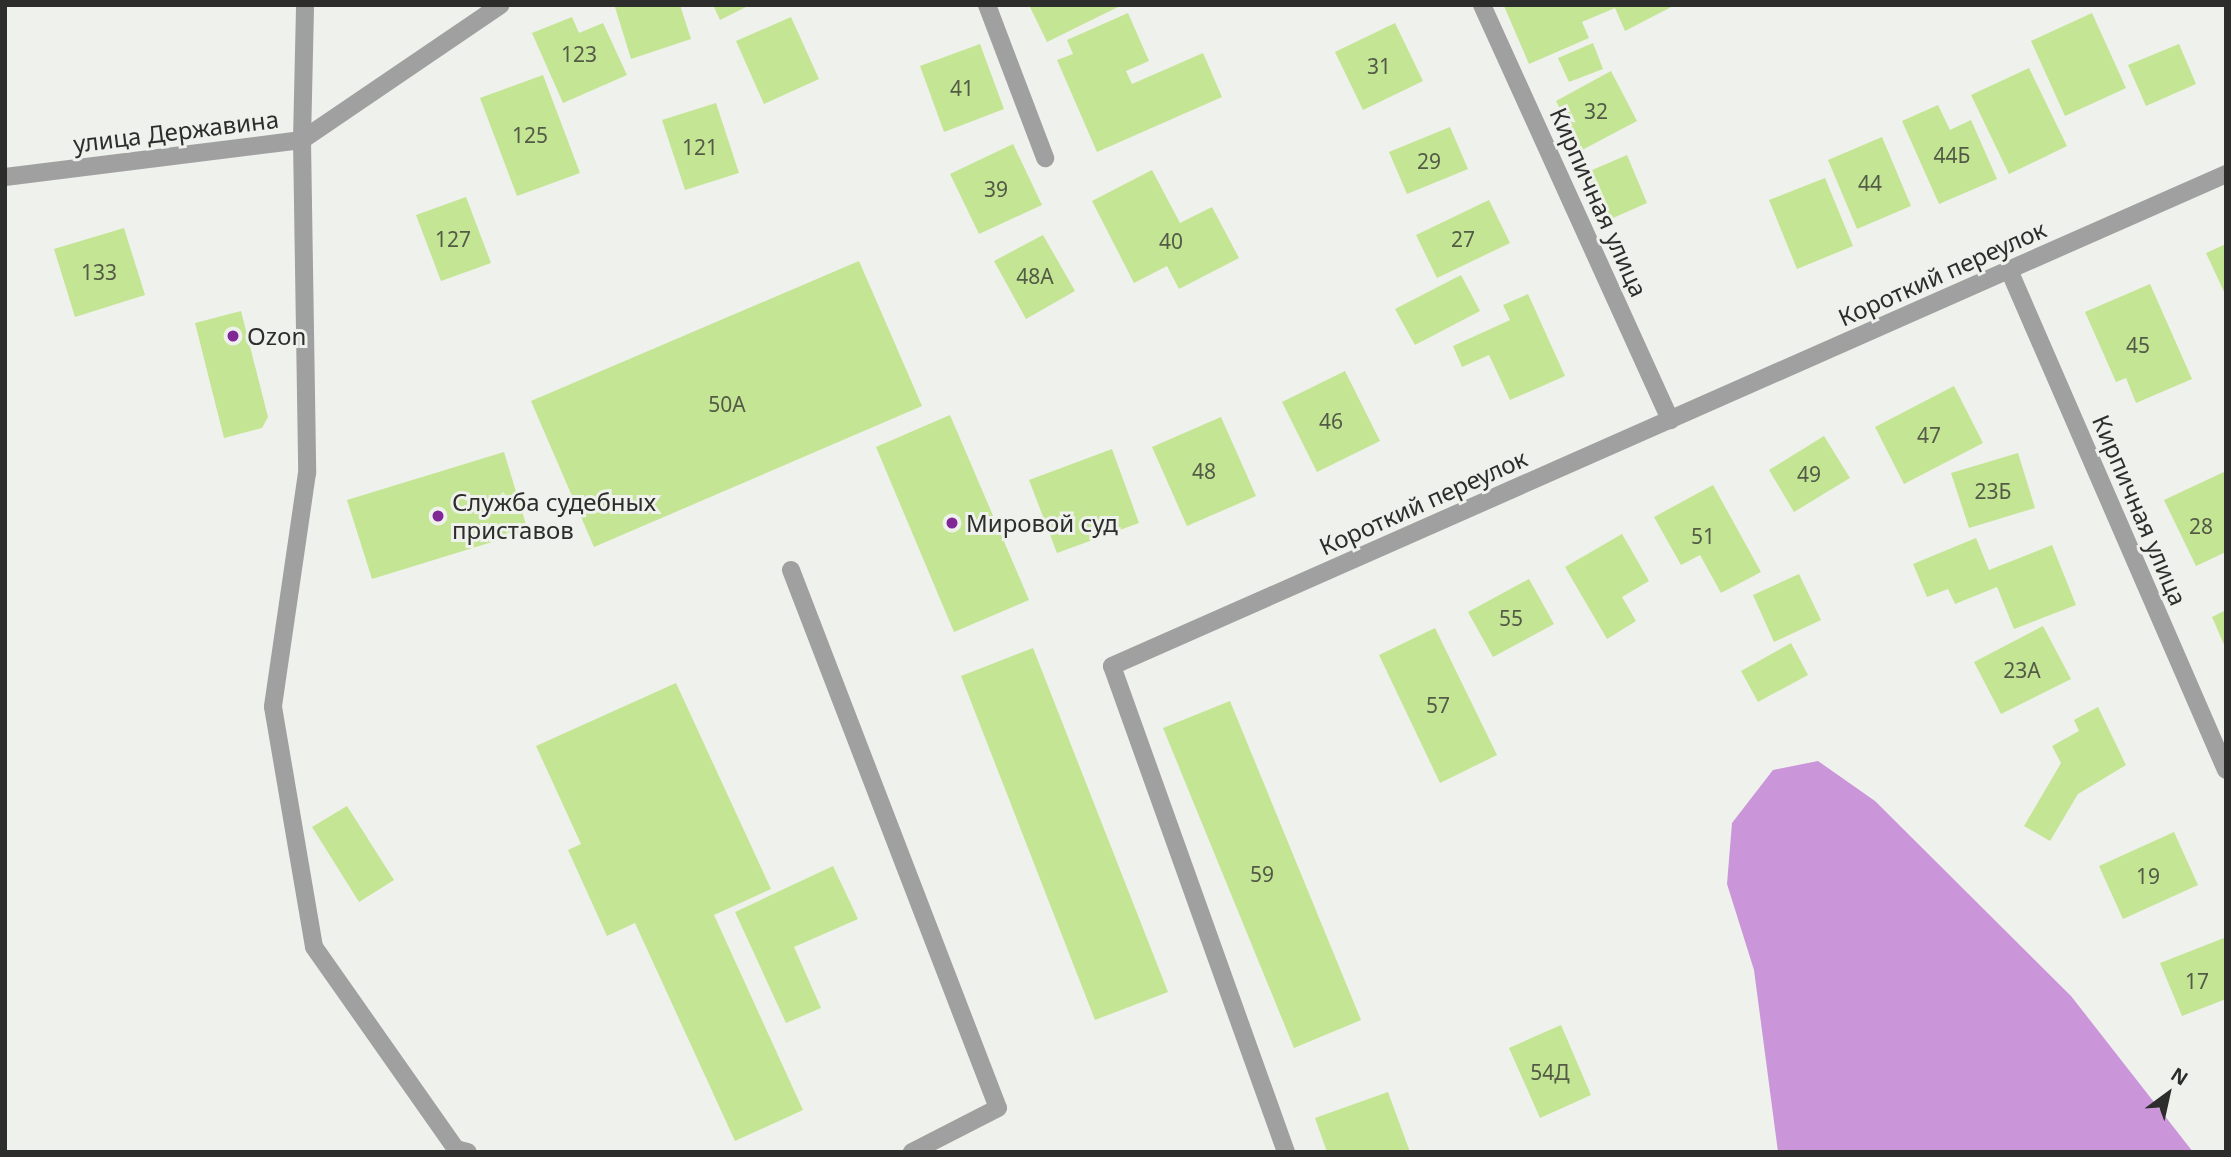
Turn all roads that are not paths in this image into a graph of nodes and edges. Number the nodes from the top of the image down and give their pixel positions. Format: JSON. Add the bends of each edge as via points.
{"nodes":[{"id":1,"x":305,"y":5,"type":"edge"},
{"id":2,"x":501,"y":5,"type":"edge"},
{"id":3,"x":987,"y":5,"type":"edge"},
{"id":4,"x":1482,"y":5,"type":"edge"},
{"id":5,"x":302,"y":140,"type":"junction"},
{"id":6,"x":1045,"y":158,"type":"dead end"},
{"id":7,"x":2226,"y":174,"type":"edge"},
{"id":8,"x":5,"y":177,"type":"edge"},
{"id":9,"x":2010,"y":270,"type":"junction"},
{"id":10,"x":1671,"y":420,"type":"junction"},
{"id":11,"x":791,"y":570,"type":"dead end"},
{"id":12,"x":2226,"y":770,"type":"edge"},
{"id":13,"x":468,"y":1152,"type":"edge"},
{"id":14,"x":912,"y":1152,"type":"edge"},
{"id":15,"x":1286,"y":1152,"type":"edge"}],
"edges":[{"from":1,"to":5,"type":"street","name":"улица Державина"},
{"from":2,"to":5,"type":"street"},
{"from":3,"to":6,"type":"street"},
{"from":4,"to":10,"type":"street","name":"Кирпичная улица"},
{"from":5,"to":8,"type":"street","name":"улица Державина"},
{"from":5,"to":13,"type":"street","via":[[307,473],[274,707],[314,947],[456,1149]]},
{"from":7,"to":9,"type":"street","name":"Короткий переулок"},
{"from":9,"to":10,"type":"street","name":"Короткий переулок"},
{"from":9,"to":12,"type":"street","name":"Кирпичная улица"},
{"from":10,"to":15,"type":"street","name":"Короткий переулок","via":[[1112,666]]},
{"from":11,"to":14,"type":"street","via":[[998,1108]]}]}
